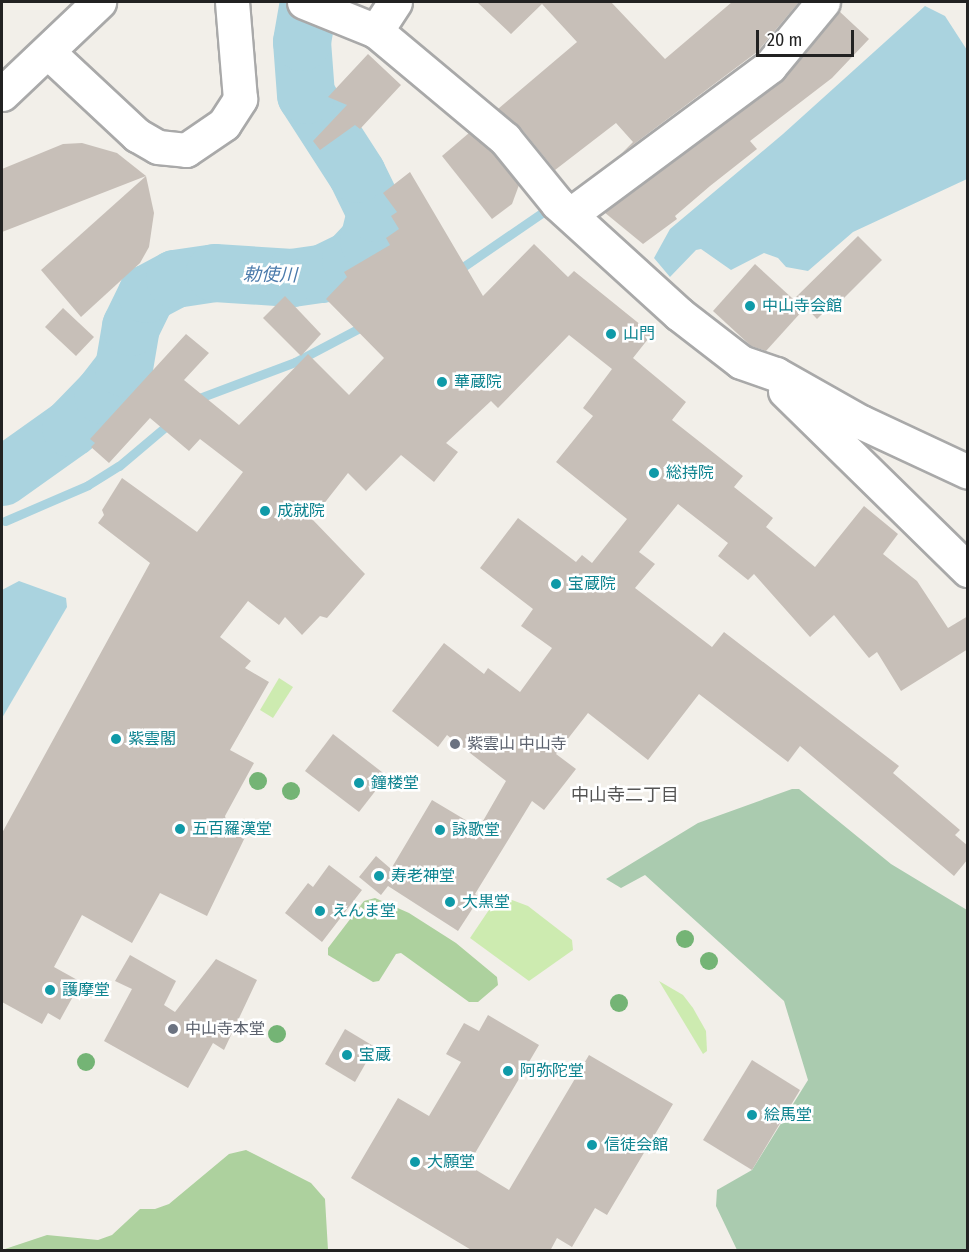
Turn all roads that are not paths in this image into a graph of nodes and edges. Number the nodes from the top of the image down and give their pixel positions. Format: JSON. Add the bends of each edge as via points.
{"nodes":[{"id":1,"x":99,"y":2,"type":"edge"},
{"id":2,"x":232,"y":2,"type":"edge"},
{"id":3,"x":395,"y":2,"type":"edge"},
{"id":4,"x":823,"y":2,"type":"edge"},
{"id":5,"x":313,"y":5,"type":"edge"},
{"id":6,"x":376,"y":32,"type":"junction"},
{"id":7,"x":48,"y":52,"type":"junction"},
{"id":8,"x":2,"y":94,"type":"edge"},
{"id":9,"x":571,"y":214,"type":"junction"},
{"id":10,"x":768,"y":374,"type":"junction"},
{"id":11,"x":916,"y":450,"type":"junction"},
{"id":12,"x":968,"y":472,"type":"edge"},
{"id":13,"x":896,"y":502,"type":"junction"},
{"id":14,"x":968,"y":570,"type":"edge"}],
"edges":[{"from":1,"to":7,"type":"street"},
{"from":2,"to":7,"type":"street","via":[[240,99],[224,124],[186,150],[173,151],[146,142]]},
{"from":3,"to":6,"type":"street"},
{"from":4,"to":9,"type":"street","via":[[770,66]]},
{"from":5,"to":6,"type":"street"},
{"from":6,"to":9,"type":"street","via":[[506,139],[557,203]]},
{"from":7,"to":8,"type":"street"},
{"from":9,"to":10,"type":"street","via":[[688,321],[741,362]]},
{"from":10,"to":11,"type":"street","via":[[777,374]]},
{"from":10,"to":13,"type":"street"},
{"from":11,"to":12,"type":"street"},
{"from":11,"to":13,"type":"street"},
{"from":13,"to":14,"type":"street"}]}
